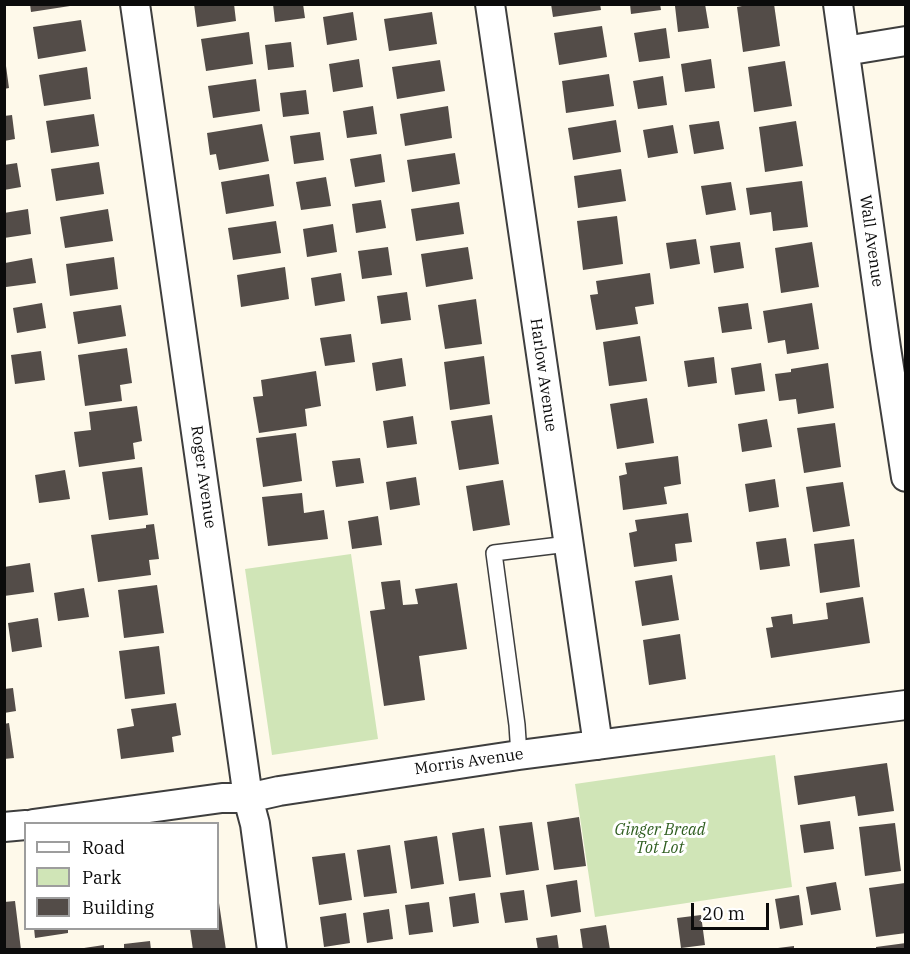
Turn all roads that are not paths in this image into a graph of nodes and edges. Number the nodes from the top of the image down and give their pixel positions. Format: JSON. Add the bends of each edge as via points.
{"nodes":[{"id":1,"x":135,"y":4,"type":"edge"},
{"id":2,"x":490,"y":4,"type":"edge"},
{"id":3,"x":838,"y":4,"type":"edge"},
{"id":4,"x":906,"y":41,"type":"edge"},
{"id":5,"x":845,"y":51,"type":"junction"},
{"id":6,"x":898,"y":380,"type":"edge"},
{"id":7,"x":906,"y":477,"type":"edge"},
{"id":8,"x":568,"y":544,"type":"junction"},
{"id":9,"x":906,"y":705,"type":"edge"},
{"id":10,"x":598,"y":745,"type":"junction"},
{"id":11,"x":519,"y":755,"type":"junction"},
{"id":12,"x":248,"y":798,"type":"junction"},
{"id":13,"x":48,"y":822,"type":"edge"},
{"id":14,"x":24,"y":825,"type":"edge"},
{"id":15,"x":4,"y":827,"type":"edge"},
{"id":16,"x":272,"y":950,"type":"edge"}],
"edges":[{"from":1,"to":12,"type":"street","name":"Roger Avenue"},
{"from":2,"to":8,"type":"street","name":"Harlow Avenue"},
{"from":3,"to":5,"type":"street","name":"Wall Avenue"},
{"from":4,"to":5,"type":"street"},
{"from":5,"to":6,"type":"street","name":"Wall Avenue"},
{"from":6,"to":7,"type":"street","name":"Wall Avenue"},
{"from":8,"to":10,"type":"street","name":"Harlow Avenue"},
{"from":8,"to":11,"type":"lane","via":[[494,554]]},
{"from":9,"to":10,"type":"street","name":"Morris Avenue"},
{"from":10,"to":11,"type":"street","name":"Morris Avenue"},
{"from":11,"to":12,"type":"street","name":"Morris Avenue"},
{"from":12,"to":13,"type":"street","name":"Morris Avenue","via":[[222,798]]},
{"from":12,"to":16,"type":"street","name":"Roger Avenue"},
{"from":14,"to":15,"type":"street"}]}
